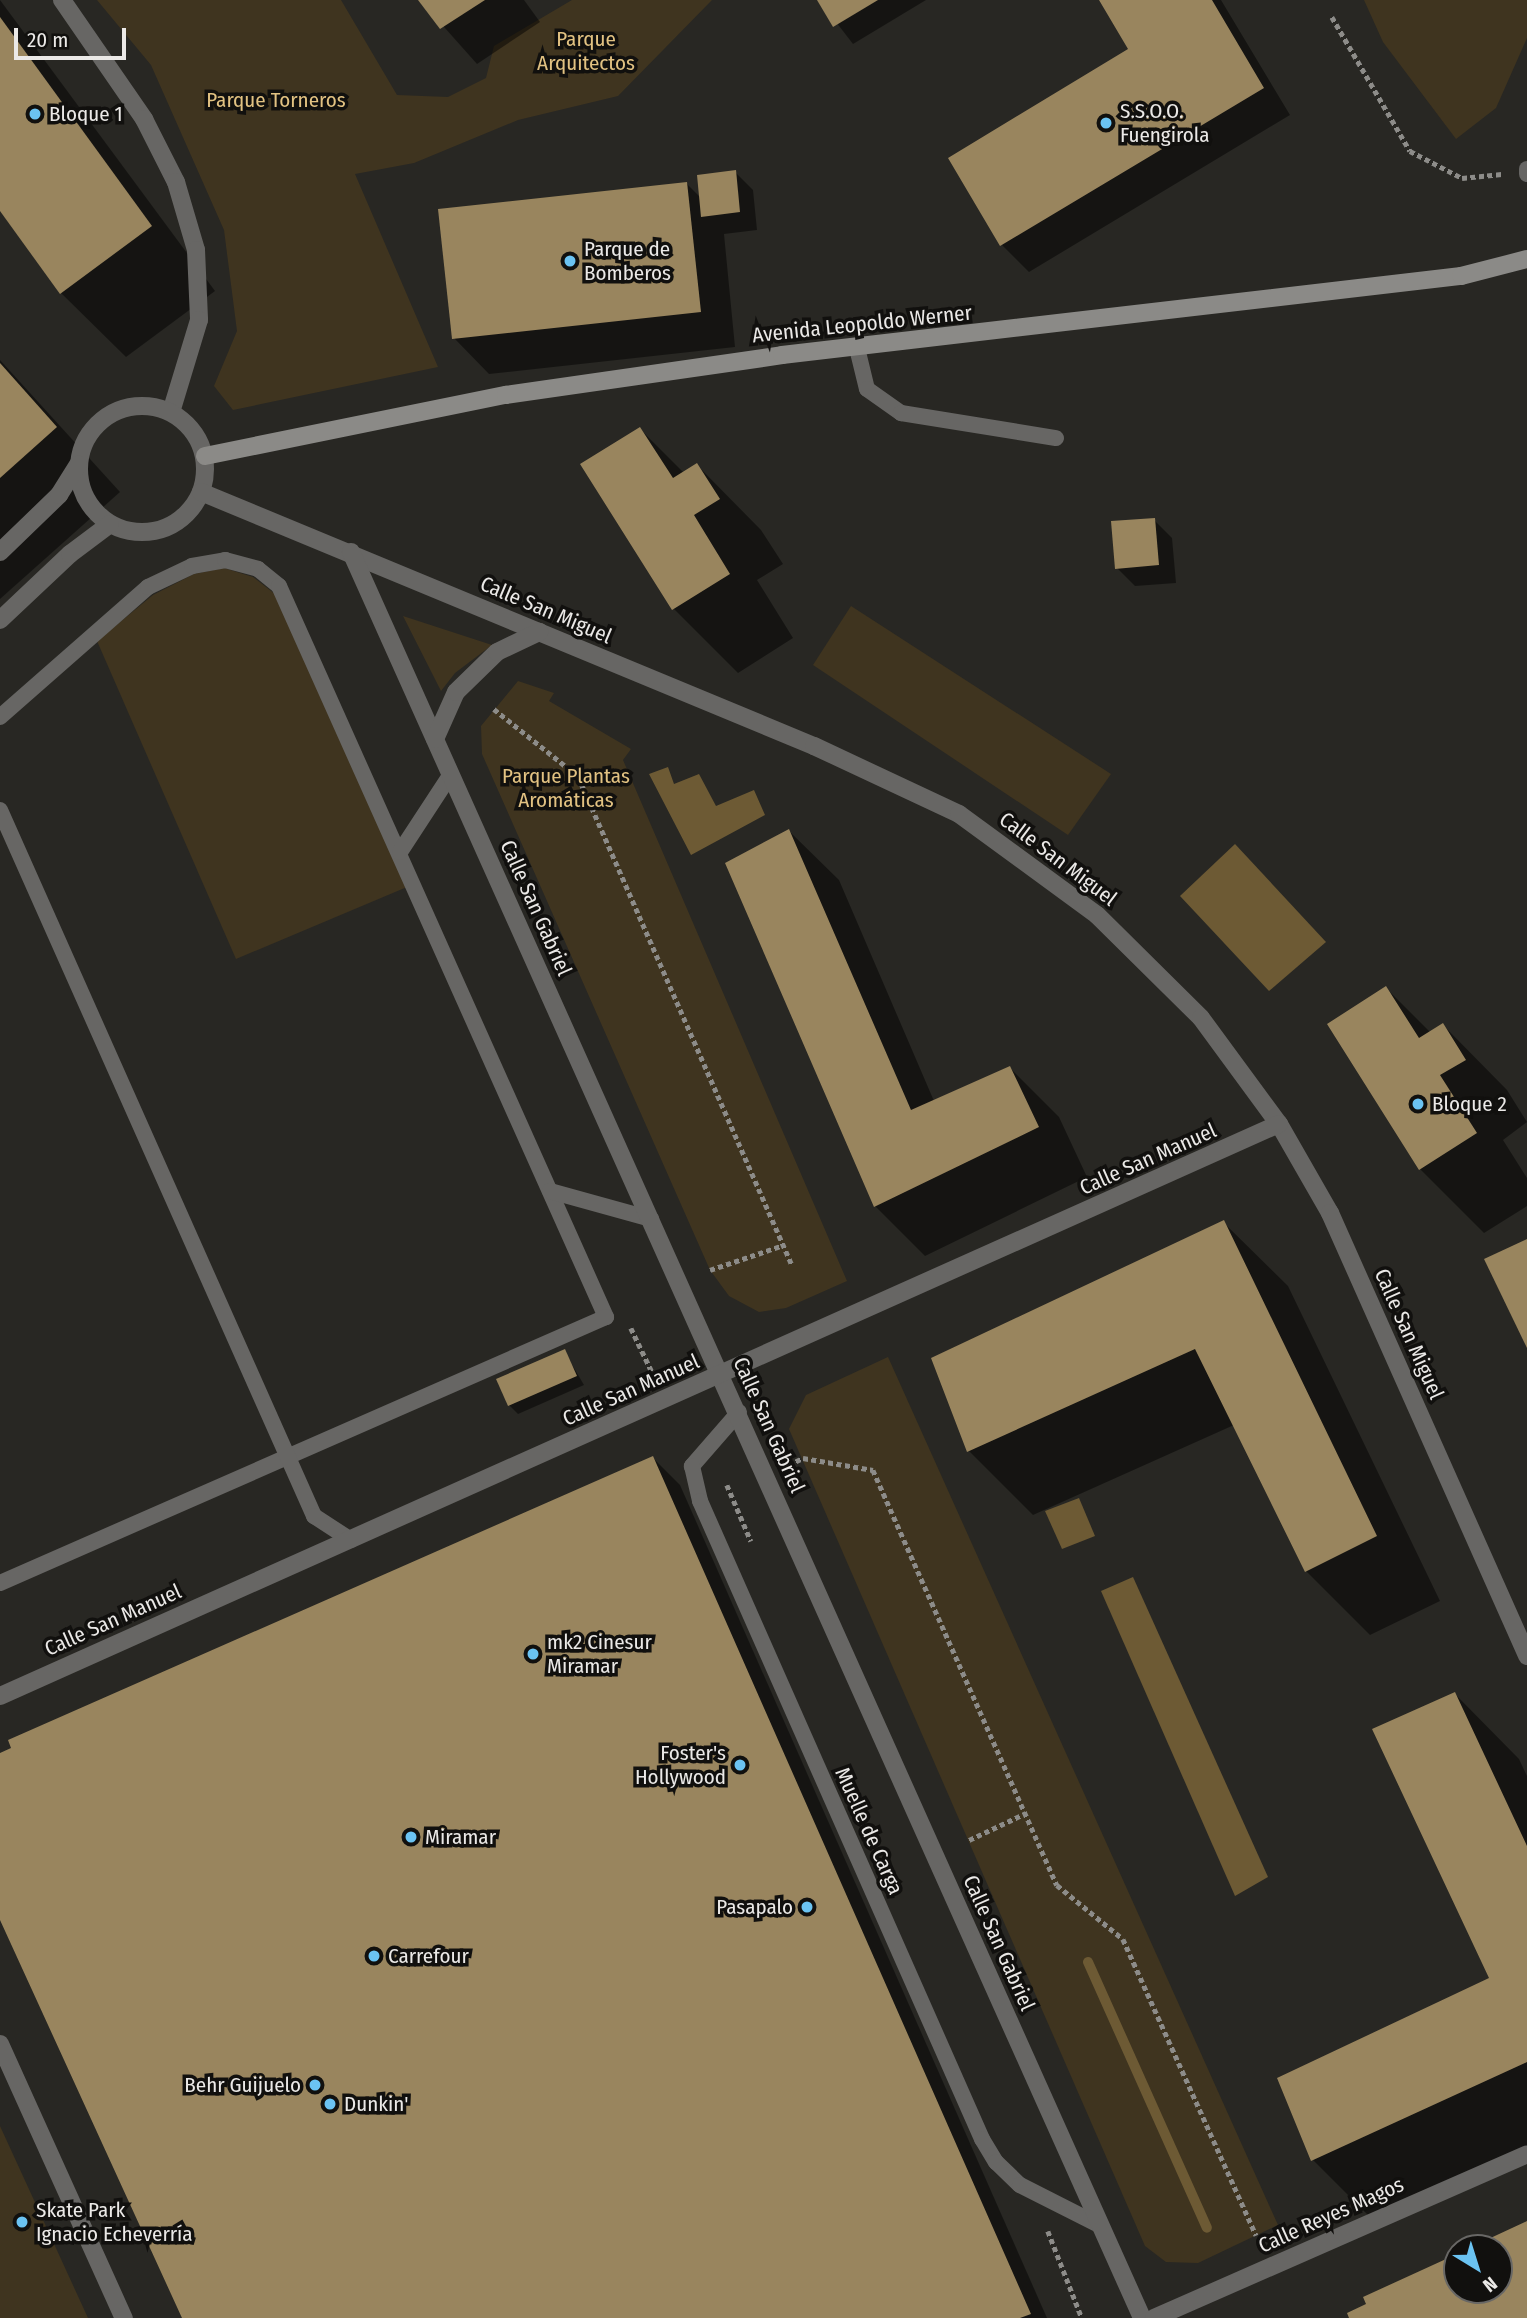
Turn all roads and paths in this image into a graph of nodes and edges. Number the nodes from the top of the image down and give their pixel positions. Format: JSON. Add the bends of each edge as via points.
{"nodes":[{"id":1,"x":62,"y":0,"type":"edge"},
{"id":2,"x":1332,"y":17,"type":"dead end"},
{"id":3,"x":1527,"y":171,"type":"edge"},
{"id":4,"x":1527,"y":259,"type":"edge"},
{"id":5,"x":857,"y":348,"type":"junction"},
{"id":6,"x":171,"y":412,"type":"junction"},
{"id":7,"x":1056,"y":438,"type":"dead end"},
{"id":8,"x":205,"y":456,"type":"junction"},
{"id":9,"x":78,"y":464,"type":"junction"},
{"id":10,"x":201,"y":492,"type":"junction"},
{"id":11,"x":110,"y":524,"type":"junction"},
{"id":12,"x":0,"y":552,"type":"edge"},
{"id":13,"x":351,"y":552,"type":"junction"},
{"id":14,"x":0,"y":620,"type":"edge"},
{"id":15,"x":539,"y":632,"type":"junction"},
{"id":16,"x":495,"y":709,"type":"dead end"},
{"id":17,"x":0,"y":717,"type":"edge"},
{"id":18,"x":435,"y":739,"type":"junction"},
{"id":19,"x":451,"y":774,"type":"junction"},
{"id":20,"x":0,"y":810,"type":"edge"},
{"id":21,"x":400,"y":852,"type":"junction"},
{"id":22,"x":1279,"y":1124,"type":"junction"},
{"id":23,"x":550,"y":1191,"type":"junction"},
{"id":24,"x":651,"y":1219,"type":"junction"},
{"id":25,"x":784,"y":1245,"type":"junction"},
{"id":26,"x":792,"y":1265,"type":"dead end"},
{"id":27,"x":710,"y":1270,"type":"dead end"},
{"id":28,"x":722,"y":1376,"type":"junction"},
{"id":29,"x":739,"y":1412,"type":"junction"},
{"id":30,"x":285,"y":1455,"type":"junction"},
{"id":31,"x":803,"y":1458,"type":"dead end"},
{"id":32,"x":351,"y":1540,"type":"junction"},
{"id":33,"x":0,"y":1583,"type":"edge"},
{"id":34,"x":1527,"y":1656,"type":"edge"},
{"id":35,"x":0,"y":1696,"type":"edge"},
{"id":36,"x":1026,"y":1813,"type":"junction"},
{"id":37,"x":969,"y":1840,"type":"dead end"},
{"id":38,"x":0,"y":2044,"type":"edge"},
{"id":39,"x":1527,"y":2154,"type":"edge"},
{"id":40,"x":1101,"y":2226,"type":"junction"},
{"id":41,"x":1256,"y":2235,"type":"dead end"},
{"id":42,"x":124,"y":2318,"type":"edge"},
{"id":43,"x":1142,"y":2318,"type":"edge"},
{"id":44,"x":1154,"y":2318,"type":"edge"}],
"edges":[{"from":1,"to":6,"type":"street","via":[[144,118],[176,182],[196,250],[200,320]]},
{"from":2,"to":3,"type":"path","via":[[1410,151],[1462,178]]},
{"from":4,"to":5,"type":"street","name":"Avenida Leopoldo Werner","via":[[1434,279]]},
{"from":5,"to":7,"type":"lane","via":[[867,389],[901,413]]},
{"from":5,"to":8,"type":"street","name":"Avenida Leopoldo Werner","via":[[506,395]]},
{"from":6,"to":8,"type":"street","via":[[193,430]]},
{"from":6,"to":9,"type":"street","via":[[151,406],[111,413],[94,426]]},
{"from":8,"to":10,"type":"street"},
{"from":9,"to":11,"type":"street","via":[[85,499]]},
{"from":9,"to":12,"type":"street","via":[[59,495]]},
{"from":10,"to":11,"type":"street","via":[[189,511],[162,528],[131,531]]},
{"from":10,"to":13,"type":"street","name":"Calle San Miguel"},
{"from":11,"to":14,"type":"street","via":[[70,554]]},
{"from":13,"to":15,"type":"street","name":"Calle San Miguel"},
{"from":13,"to":18,"type":"street","name":"Calle San Gabriel"},
{"from":15,"to":18,"type":"street","via":[[497,652],[456,692]]},
{"from":15,"to":22,"type":"street","name":"Calle San Miguel","via":[[814,746],[959,814],[1097,915],[1151,965],[1201,1018]]},
{"from":16,"to":25,"type":"path","via":[[578,776]]},
{"from":17,"to":21,"type":"lane","via":[[148,587],[192,566],[225,560],[258,569],[279,586]]},
{"from":18,"to":19,"type":"street","name":"Calle San Gabriel"},
{"from":19,"to":21,"type":"lane"},
{"from":19,"to":24,"type":"street","name":"Calle San Gabriel"},
{"from":20,"to":30,"type":"lane"},
{"from":21,"to":23,"type":"lane"},
{"from":22,"to":28,"type":"street","name":"Calle San Manuel"},
{"from":22,"to":34,"type":"street","name":"Calle San Miguel","via":[[1330,1213]]},
{"from":23,"to":24,"type":"lane"},
{"from":23,"to":30,"type":"lane","via":[[606,1317]]},
{"from":24,"to":28,"type":"street","name":"Calle San Gabriel"},
{"from":25,"to":26,"type":"path"},
{"from":25,"to":27,"type":"path"},
{"from":28,"to":29,"type":"street","name":"Calle San Gabriel"},
{"from":28,"to":32,"type":"street","name":"Calle San Manuel"},
{"from":29,"to":40,"type":"street","name":"Calle San Gabriel"},
{"from":29,"to":40,"type":"lane","name":"Muelle de Carga","via":[[692,1466],[700,1501],[965,2101],[996,2162],[1020,2185]]},
{"from":30,"to":32,"type":"lane","via":[[314,1516]]},
{"from":30,"to":33,"type":"lane"},
{"from":31,"to":36,"type":"path","via":[[873,1470]]},
{"from":32,"to":35,"type":"street","name":"Calle San Manuel"},
{"from":36,"to":37,"type":"path"},
{"from":36,"to":41,"type":"path","via":[[1057,1885],[1122,1939]]},
{"from":38,"to":42,"type":"street"},
{"from":39,"to":44,"type":"street","name":"Calle Reyes Magos"},
{"from":40,"to":43,"type":"street","name":"Calle San Gabriel"}]}
